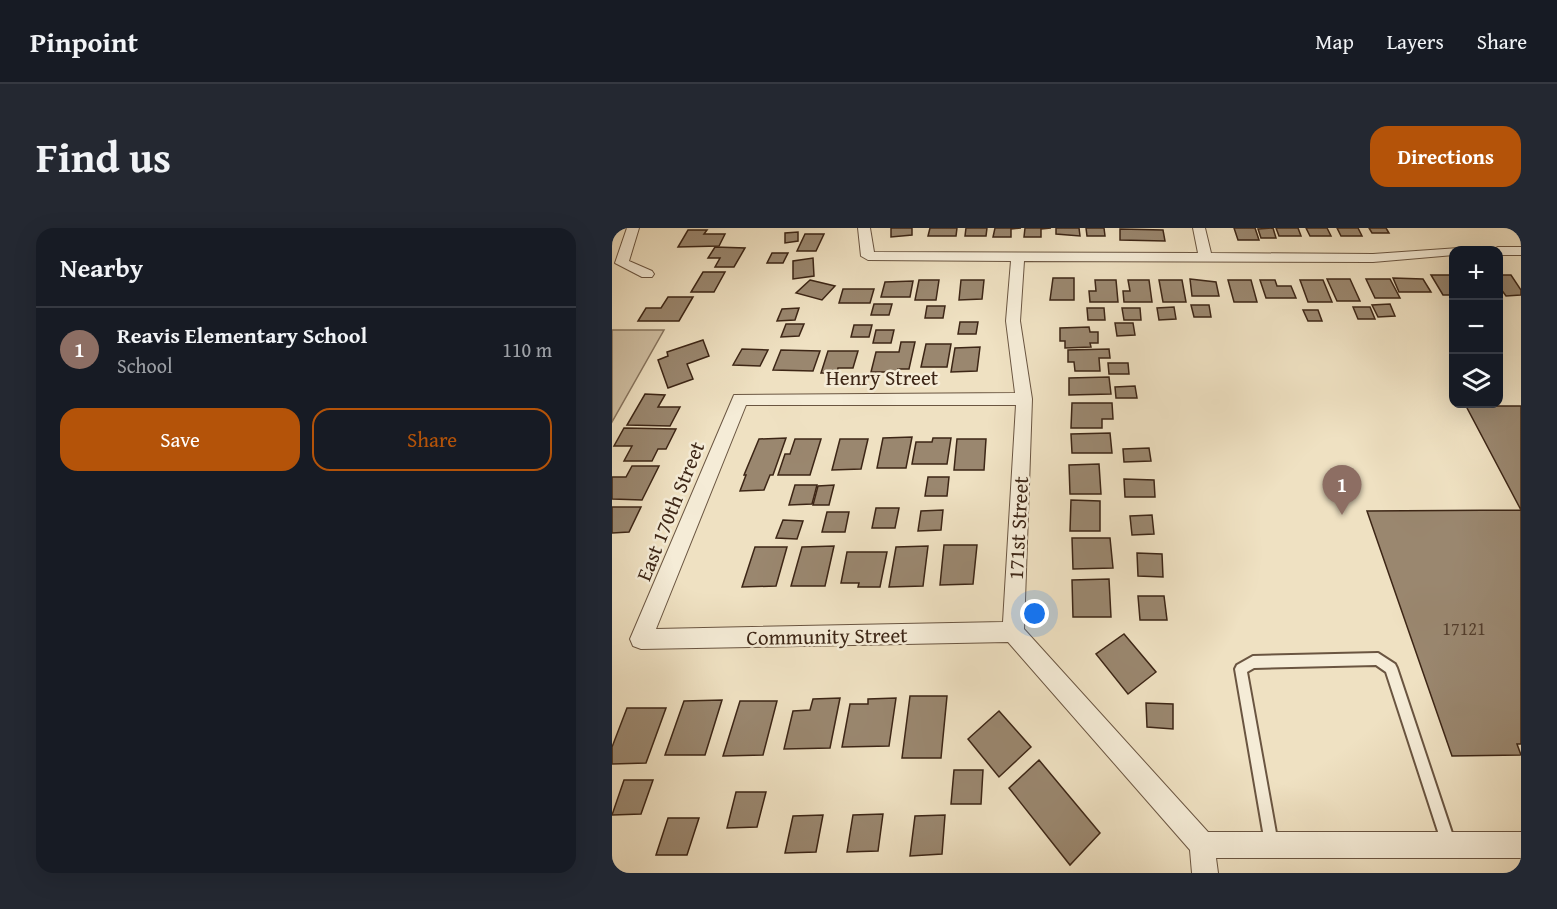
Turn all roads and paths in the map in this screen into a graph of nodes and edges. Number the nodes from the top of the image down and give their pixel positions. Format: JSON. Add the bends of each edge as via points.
{"nodes":[{"id":1,"x":633,"y":228,"type":"edge"},
{"id":2,"x":864,"y":228,"type":"edge"},
{"id":3,"x":1199,"y":228,"type":"edge"},
{"id":4,"x":1449,"y":251,"type":"edge"},
{"id":5,"x":1503,"y":251,"type":"edge"},
{"id":6,"x":1521,"y":251,"type":"edge"},
{"id":7,"x":1018,"y":257,"type":"junction"},
{"id":8,"x":1205,"y":257,"type":"junction"},
{"id":9,"x":648,"y":274,"type":"dead end"},
{"id":10,"x":740,"y":399,"type":"joint"},
{"id":11,"x":1024,"y":399,"type":"junction"},
{"id":12,"x":1013,"y":632,"type":"junction"},
{"id":13,"x":642,"y":639,"type":"joint"},
{"id":14,"x":1202,"y":845,"type":"junction"},
{"id":15,"x":1271,"y":845,"type":"junction"},
{"id":16,"x":1449,"y":845,"type":"junction"},
{"id":17,"x":1521,"y":845,"type":"edge"},
{"id":18,"x":1205,"y":873,"type":"edge"}],
"edges":[{"from":1,"to":9,"type":"street","via":[[622,263]]},
{"from":2,"to":7,"type":"street","via":[[868,256]]},
{"from":3,"to":8,"type":"street"},
{"from":4,"to":8,"type":"street","via":[[1373,258]]},
{"from":5,"to":6,"type":"street"},
{"from":7,"to":8,"type":"street"},
{"from":7,"to":11,"type":"street","name":"171st Street","via":[[1013,321]]},
{"from":10,"to":11,"type":"street","name":"Henry Street"},
{"from":10,"to":13,"type":"street","name":"East 170th Street"},
{"from":11,"to":12,"type":"street","name":"171st Street"},
{"from":12,"to":13,"type":"street","name":"Community Street"},
{"from":12,"to":14,"type":"street"},
{"from":14,"to":15,"type":"street"},
{"from":14,"to":18,"type":"street"},
{"from":15,"to":16,"type":"street"},
{"from":15,"to":16,"type":"lane","via":[[1241,669],[1253,662],[1378,659],[1391,668]]},
{"from":16,"to":17,"type":"street"}]}
